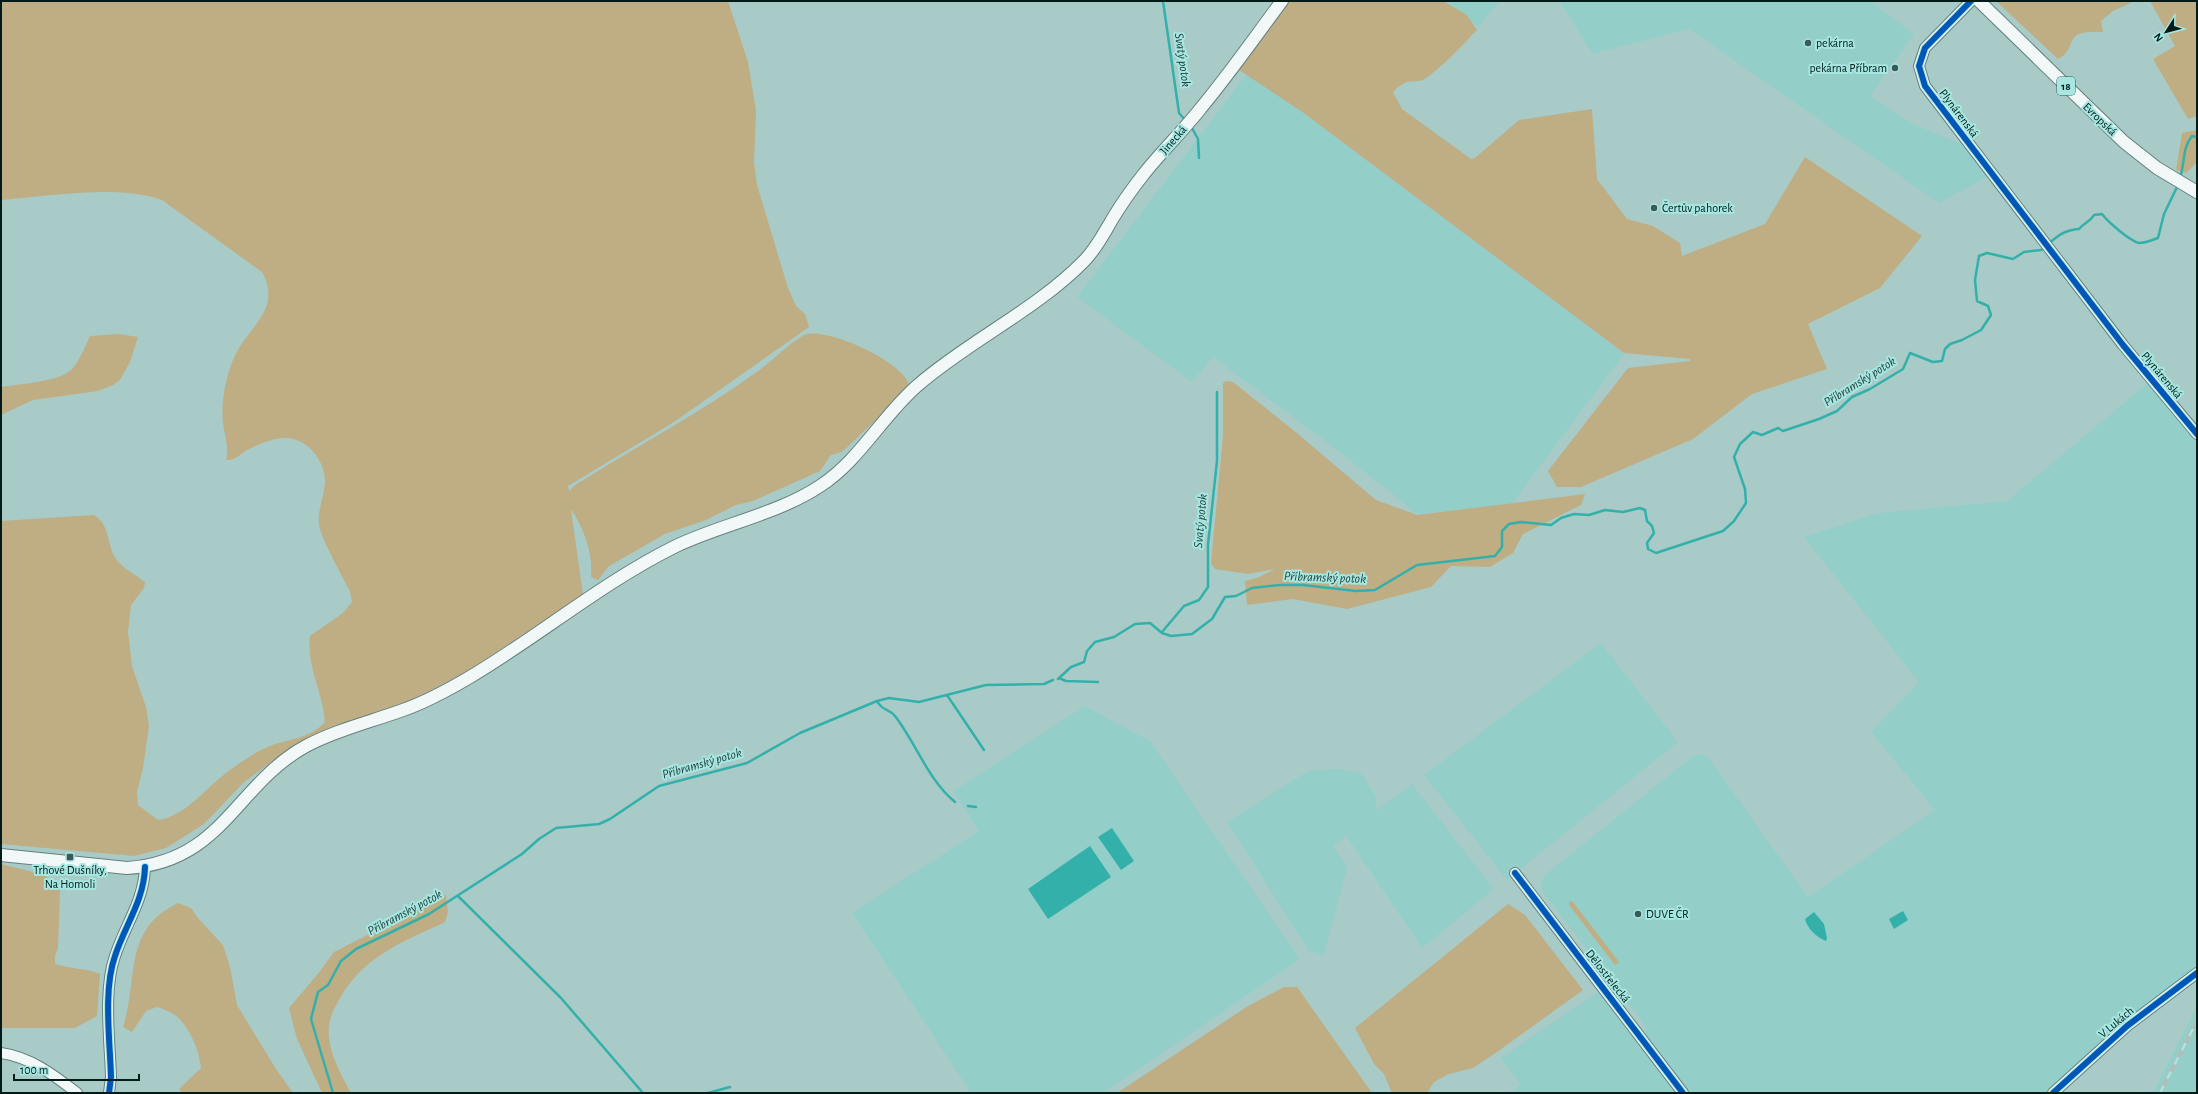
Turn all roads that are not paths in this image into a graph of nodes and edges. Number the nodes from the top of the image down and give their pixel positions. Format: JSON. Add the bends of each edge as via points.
{"nodes":[{"id":1,"x":1282,"y":1,"type":"edge"},
{"id":2,"x":1971,"y":1,"type":"edge"},
{"id":3,"x":1979,"y":1,"type":"edge"},
{"id":4,"x":2197,"y":192,"type":"edge"},
{"id":5,"x":2197,"y":434,"type":"edge"},
{"id":6,"x":1,"y":855,"type":"edge"},
{"id":7,"x":145,"y":867,"type":"junction"},
{"id":8,"x":1514,"y":873,"type":"dead end"},
{"id":9,"x":2197,"y":973,"type":"edge"},
{"id":10,"x":1,"y":1053,"type":"edge"},
{"id":11,"x":76,"y":1093,"type":"edge"},
{"id":12,"x":109,"y":1093,"type":"edge"},
{"id":13,"x":1683,"y":1093,"type":"edge"},
{"id":14,"x":2054,"y":1093,"type":"edge"}],
"edges":[{"from":1,"to":7,"type":"main road","name":"Jinecká","via":[[1199,111],[1131,190],[1088,257],[1066,278],[918,385],[892,410],[854,458],[818,488],[674,547],[640,566],[471,677],[430,700],[326,736],[302,748],[268,776],[220,827],[190,851],[167,862]]},
{"from":2,"to":5,"type":"street","name":"Plynárenská","via":[[1925,48],[1919,66],[1925,86],[2124,345]]},
{"from":3,"to":4,"type":"main road","name":"Evropská","number":"18","via":[[2124,142],[2157,168]]},
{"from":6,"to":7,"type":"main road","name":"Jinecká","via":[[127,868]]},
{"from":7,"to":12,"type":"street","via":[[144,884],[136,909],[110,973]]},
{"from":8,"to":13,"type":"street","name":"Dělostřelecká"},
{"from":9,"to":14,"type":"street","name":"V Lukách","via":[[2127,1026]]},
{"from":10,"to":11,"type":"street","via":[[30,1062],[50,1072]]}]}
